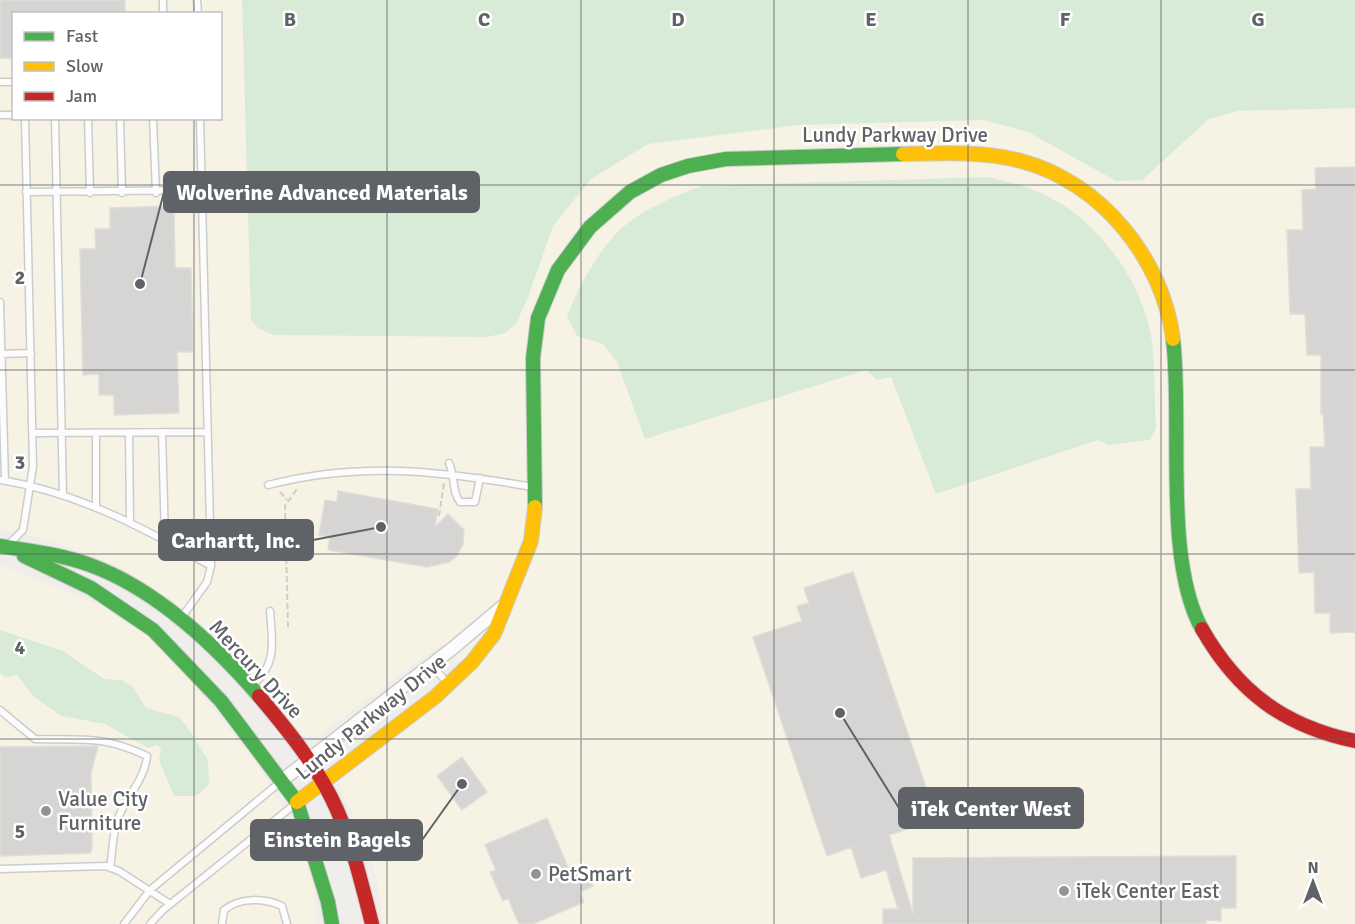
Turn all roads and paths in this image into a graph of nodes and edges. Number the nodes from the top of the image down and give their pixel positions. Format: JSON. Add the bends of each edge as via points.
{"nodes":[{"id":1,"x":25,"y":120,"type":"edge"},
{"id":2,"x":55,"y":120,"type":"edge"},
{"id":3,"x":88,"y":120,"type":"edge"},
{"id":4,"x":120,"y":120,"type":"edge"},
{"id":5,"x":153,"y":120,"type":"edge"},
{"id":6,"x":200,"y":120,"type":"edge"},
{"id":7,"x":202,"y":190,"type":"junction"},
{"id":8,"x":26,"y":192,"type":"junction"},
{"id":9,"x":56,"y":192,"type":"junction"},
{"id":10,"x":90,"y":193,"type":"junction"},
{"id":11,"x":122,"y":193,"type":"junction"},
{"id":12,"x":156,"y":193,"type":"junction"},
{"id":13,"x":0,"y":303,"type":"edge"},
{"id":14,"x":31,"y":353,"type":"junction"},
{"id":15,"x":1,"y":354,"type":"edge"},
{"id":16,"x":162,"y":432,"type":"junction"},
{"id":17,"x":207,"y":432,"type":"junction"},
{"id":18,"x":33,"y":433,"type":"junction"},
{"id":19,"x":62,"y":433,"type":"junction"},
{"id":20,"x":96,"y":433,"type":"junction"},
{"id":21,"x":129,"y":433,"type":"junction"},
{"id":22,"x":449,"y":463,"type":"dead end"},
{"id":23,"x":455,"y":474,"type":"junction"},
{"id":24,"x":480,"y":478,"type":"junction"},
{"id":25,"x":444,"y":480,"type":"dead end"},
{"id":26,"x":2,"y":481,"type":"edge"},
{"id":27,"x":30,"y":485,"type":"junction"},
{"id":28,"x":268,"y":485,"type":"dead end"},
{"id":29,"x":301,"y":485,"type":"dead end"},
{"id":30,"x":536,"y":488,"type":"junction"},
{"id":31,"x":280,"y":492,"type":"dead end"},
{"id":32,"x":63,"y":495,"type":"junction"},
{"id":33,"x":286,"y":500,"type":"junction"},
{"id":34,"x":96,"y":508,"type":"junction"},
{"id":35,"x":439,"y":516,"type":"dead end"},
{"id":36,"x":130,"y":523,"type":"junction"},
{"id":37,"x":165,"y":540,"type":"junction"},
{"id":38,"x":3,"y":546,"type":"edge"},
{"id":39,"x":211,"y":567,"type":"junction"},
{"id":40,"x":507,"y":603,"type":"junction"},
{"id":41,"x":270,"y":611,"type":"dead end"},
{"id":42,"x":180,"y":620,"type":"junction"},
{"id":43,"x":288,"y":627,"type":"dead end"},
{"id":44,"x":431,"y":665,"type":"junction"},
{"id":45,"x":449,"y":684,"type":"junction"},
{"id":46,"x":250,"y":687,"type":"junction"},
{"id":47,"x":0,"y":710,"type":"edge"},
{"id":48,"x":1355,"y":741,"type":"edge"},
{"id":49,"x":307,"y":759,"type":"junction"},
{"id":50,"x":281,"y":781,"type":"junction"},
{"id":51,"x":323,"y":783,"type":"junction"},
{"id":52,"x":297,"y":802,"type":"junction"},
{"id":53,"x":110,"y":868,"type":"junction"},
{"id":54,"x":0,"y":869,"type":"edge"},
{"id":55,"x":150,"y":890,"type":"junction"},
{"id":56,"x":170,"y":904,"type":"junction"},
{"id":57,"x":124,"y":924,"type":"edge"},
{"id":58,"x":150,"y":924,"type":"edge"},
{"id":59,"x":222,"y":924,"type":"edge"},
{"id":60,"x":287,"y":924,"type":"edge"},
{"id":61,"x":332,"y":924,"type":"edge"},
{"id":62,"x":372,"y":924,"type":"edge"}],
"edges":[{"from":1,"to":8,"type":"lane"},
{"from":2,"to":9,"type":"lane"},
{"from":3,"to":10,"type":"lane"},
{"from":4,"to":11,"type":"lane"},
{"from":5,"to":12,"type":"lane"},
{"from":6,"to":7,"type":"lane"},
{"from":7,"to":12,"type":"lane"},
{"from":7,"to":17,"type":"lane"},
{"from":8,"to":9,"type":"lane"},
{"from":8,"to":14,"type":"lane"},
{"from":9,"to":10,"type":"lane"},
{"from":9,"to":19,"type":"lane"},
{"from":10,"to":11,"type":"lane"},
{"from":11,"to":12,"type":"lane"},
{"from":13,"to":15,"type":"lane"},
{"from":14,"to":15,"type":"lane"},
{"from":14,"to":18,"type":"lane"},
{"from":15,"to":26,"type":"lane"},
{"from":16,"to":17,"type":"lane"},
{"from":16,"to":21,"type":"lane"},
{"from":16,"to":37,"type":"lane"},
{"from":17,"to":39,"type":"lane"},
{"from":18,"to":19,"type":"lane"},
{"from":18,"to":27,"type":"lane"},
{"from":19,"to":20,"type":"lane"},
{"from":19,"to":32,"type":"lane"},
{"from":20,"to":21,"type":"lane"},
{"from":20,"to":34,"type":"lane"},
{"from":21,"to":36,"type":"lane"},
{"from":22,"to":23,"type":"lane"},
{"from":23,"to":24,"type":"lane"},
{"from":23,"to":24,"type":"lane","via":[[456,498],[460,502],[475,502]]},
{"from":23,"to":28,"type":"lane","via":[[358,471],[298,477]]},
{"from":24,"to":30,"type":"lane"},
{"from":25,"to":35,"type":"path"},
{"from":26,"to":27,"type":"lane"},
{"from":27,"to":32,"type":"lane"},
{"from":27,"to":38,"type":"lane","via":[[23,530]]},
{"from":29,"to":33,"type":"path"},
{"from":30,"to":40,"type":"street","name":"Lundy Parkway Drive","via":[[531,541]]},
{"from":30,"to":48,"type":"street","name":"Lundy Parkway Drive","via":[[534,343],[543,305],[553,279],[578,239],[611,206],[652,179],[691,165],[774,156],[963,153],[1004,157],[1043,168],[1086,191],[1122,225],[1151,266],[1166,301],[1175,374],[1181,544],[1189,598],[1209,641],[1242,686],[1276,714],[1322,735]]},
{"from":31,"to":33,"type":"path"},
{"from":32,"to":34,"type":"lane"},
{"from":33,"to":43,"type":"path"},
{"from":34,"to":36,"type":"lane"},
{"from":36,"to":37,"type":"lane"},
{"from":37,"to":39,"type":"lane"},
{"from":38,"to":42,"type":"street","name":"Mercury Drive","via":[[96,567]]},
{"from":38,"to":50,"type":"street","via":[[91,588],[153,630],[221,701]]},
{"from":39,"to":42,"type":"lane","via":[[207,582]]},
{"from":40,"to":44,"type":"street","name":"Lundy Parkway Drive"},
{"from":40,"to":45,"type":"street","name":"Lundy Parkway Drive","via":[[494,634]]},
{"from":41,"to":46,"type":"lane","via":[[269,668]]},
{"from":42,"to":46,"type":"street","name":"Mercury Drive"},
{"from":44,"to":45,"type":"lane"},
{"from":44,"to":49,"type":"street","name":"Lundy Parkway Drive"},
{"from":45,"to":51,"type":"street","name":"Lundy Parkway Drive"},
{"from":46,"to":49,"type":"street","name":"Mercury Drive"},
{"from":47,"to":53,"type":"lane","via":[[35,739],[93,739],[117,743],[147,756],[115,828]]},
{"from":49,"to":50,"type":"street","name":"Lundy Parkway Drive"},
{"from":49,"to":51,"type":"street","name":"Mercury Drive"},
{"from":50,"to":52,"type":"street"},
{"from":50,"to":55,"type":"lane"},
{"from":51,"to":52,"type":"street","name":"Lundy Parkway Drive"},
{"from":51,"to":62,"type":"street","name":"Mercury Drive","via":[[355,857]]},
{"from":52,"to":56,"type":"lane"},
{"from":52,"to":61,"type":"street"},
{"from":53,"to":54,"type":"lane"},
{"from":53,"to":55,"type":"lane"},
{"from":55,"to":56,"type":"lane"},
{"from":55,"to":57,"type":"lane"},
{"from":56,"to":58,"type":"lane"},
{"from":59,"to":60,"type":"lane","via":[[224,910],[235,901],[271,901],[282,906]]}]}
